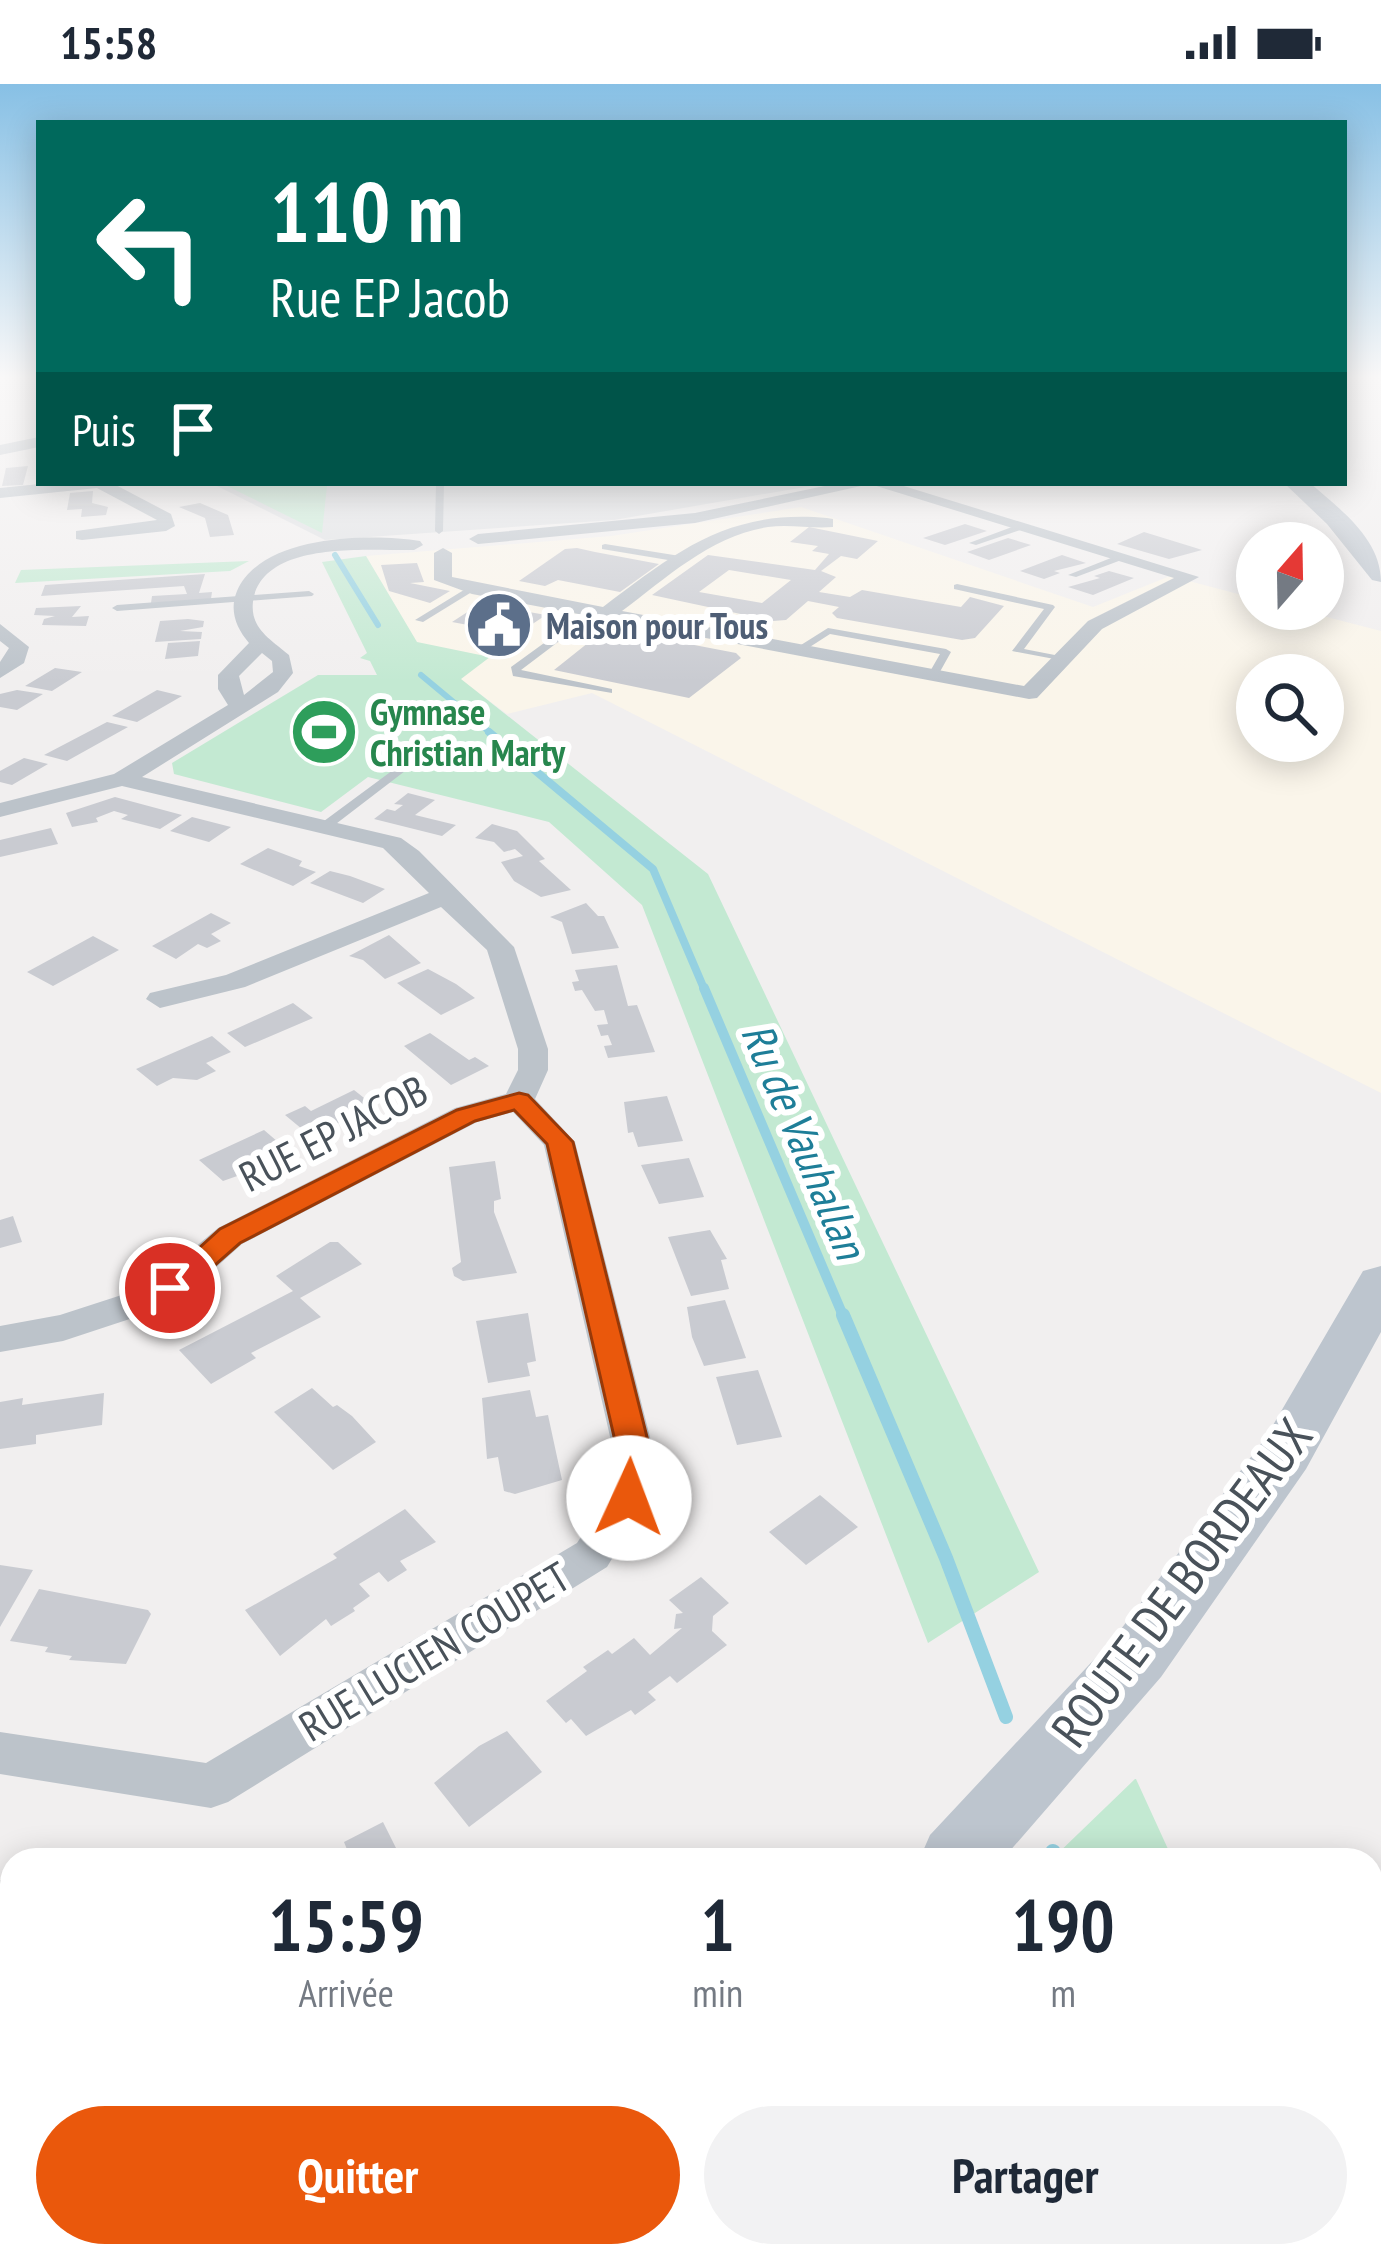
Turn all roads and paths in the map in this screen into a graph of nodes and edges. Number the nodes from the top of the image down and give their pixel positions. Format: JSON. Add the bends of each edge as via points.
{"nodes":[{"id":1,"x":69,"y":486,"type":"edge"},
{"id":2,"x":104,"y":486,"type":"edge"},
{"id":3,"x":440,"y":486,"type":"edge"},
{"id":4,"x":848,"y":486,"type":"edge"},
{"id":5,"x":887,"y":486,"type":"edge"},
{"id":6,"x":1298,"y":486,"type":"edge"},
{"id":7,"x":0,"y":493,"type":"edge"},
{"id":8,"x":827,"y":523,"type":"dead end"},
{"id":9,"x":1020,"y":526,"type":"junction"},
{"id":10,"x":439,"y":531,"type":"junction"},
{"id":11,"x":82,"y":535,"type":"dead end"},
{"id":12,"x":478,"y":539,"type":"junction"},
{"id":13,"x":973,"y":543,"type":"dead end"},
{"id":14,"x":414,"y":545,"type":"junction"},
{"id":15,"x":605,"y":547,"type":"dead end"},
{"id":16,"x":443,"y":553,"type":"junction"},
{"id":17,"x":1121,"y":557,"type":"junction"},
{"id":18,"x":680,"y":560,"type":"junction"},
{"id":19,"x":1381,"y":574,"type":"edge"},
{"id":20,"x":1072,"y":575,"type":"dead end"},
{"id":21,"x":957,"y":587,"type":"dead end"},
{"id":22,"x":472,"y":588,"type":"junction"},
{"id":23,"x":309,"y":594,"type":"dead end"},
{"id":24,"x":243,"y":600,"type":"junction"},
{"id":25,"x":117,"y":608,"type":"dead end"},
{"id":26,"x":601,"y":612,"type":"junction"},
{"id":27,"x":420,"y":620,"type":"dead end"},
{"id":28,"x":0,"y":630,"type":"edge"},
{"id":29,"x":261,"y":643,"type":"junction"},
{"id":30,"x":1061,"y":659,"type":"junction"},
{"id":31,"x":0,"y":672,"type":"edge"},
{"id":32,"x":608,"y":691,"type":"dead end"},
{"id":33,"x":240,"y":706,"type":"junction"},
{"id":34,"x":416,"y":758,"type":"dead end"},
{"id":35,"x":122,"y":779,"type":"junction"},
{"id":36,"x":0,"y":810,"type":"edge"},
{"id":37,"x":323,"y":827,"type":"junction"},
{"id":38,"x":445,"y":896,"type":"junction"},
{"id":39,"x":160,"y":999,"type":"dead end"},
{"id":40,"x":519,"y":1100,"type":"junction"},
{"id":41,"x":1381,"y":1284,"type":"edge"},
{"id":42,"x":0,"y":1339,"type":"edge"},
{"id":43,"x":0,"y":1753,"type":"edge"},
{"id":44,"x":966,"y":1848,"type":"edge"}],
"edges":[{"from":1,"to":7,"type":"street"},
{"from":2,"to":11,"type":"street","via":[[165,518],[166,526]]},
{"from":3,"to":10,"type":"lane"},
{"from":4,"to":12,"type":"street","via":[[695,518]]},
{"from":5,"to":9,"type":"street"},
{"from":6,"to":19,"type":"main road"},
{"from":8,"to":18,"type":"street","via":[[729,530]]},
{"from":9,"to":13,"type":"lane"},
{"from":9,"to":17,"type":"street"},
{"from":10,"to":12,"type":"street"},
{"from":10,"to":14,"type":"street"},
{"from":12,"to":16,"type":"street"},
{"from":14,"to":16,"type":"street"},
{"from":14,"to":24,"type":"street","via":[[280,557],[257,572]]},
{"from":15,"to":18,"type":"lane"},
{"from":16,"to":22,"type":"street","via":[[442,580]]},
{"from":17,"to":20,"type":"lane"},
{"from":17,"to":30,"type":"street","via":[[1190,578],[1094,625]]},
{"from":18,"to":26,"type":"street"},
{"from":21,"to":30,"type":"lane","via":[[1050,607],[1017,650]]},
{"from":22,"to":26,"type":"street"},
{"from":22,"to":27,"type":"lane"},
{"from":23,"to":24,"type":"lane"},
{"from":24,"to":25,"type":"lane"},
{"from":24,"to":29,"type":"street"},
{"from":26,"to":30,"type":"street","via":[[1029,693]]},
{"from":26,"to":32,"type":"lane","via":[[515,669]]},
{"from":28,"to":31,"type":"street","via":[[19,647]]},
{"from":29,"to":33,"type":"street","via":[[228,675]]},
{"from":29,"to":33,"type":"street","via":[[281,659],[283,673]]},
{"from":33,"to":35,"type":"street"},
{"from":34,"to":37,"type":"lane"},
{"from":35,"to":36,"type":"street"},
{"from":35,"to":37,"type":"street"},
{"from":37,"to":38,"type":"street","via":[[392,843]]},
{"from":38,"to":39,"type":"street","via":[[236,981]]},
{"from":38,"to":40,"type":"street","via":[[500,947],[533,1049]]},
{"from":40,"to":42,"type":"street","name":"RUE EP JACOB","via":[[466,1115],[230,1236],[147,1300]]},
{"from":40,"to":43,"type":"street","name":"RUE LUCIEN COUPET","via":[[560,1142],[632,1441],[629,1498],[592,1555],[211,1786]]},
{"from":41,"to":44,"type":"main road","name":"ROUTE DE BORDEAUX","via":[[1286,1453],[1138,1657]]}]}
